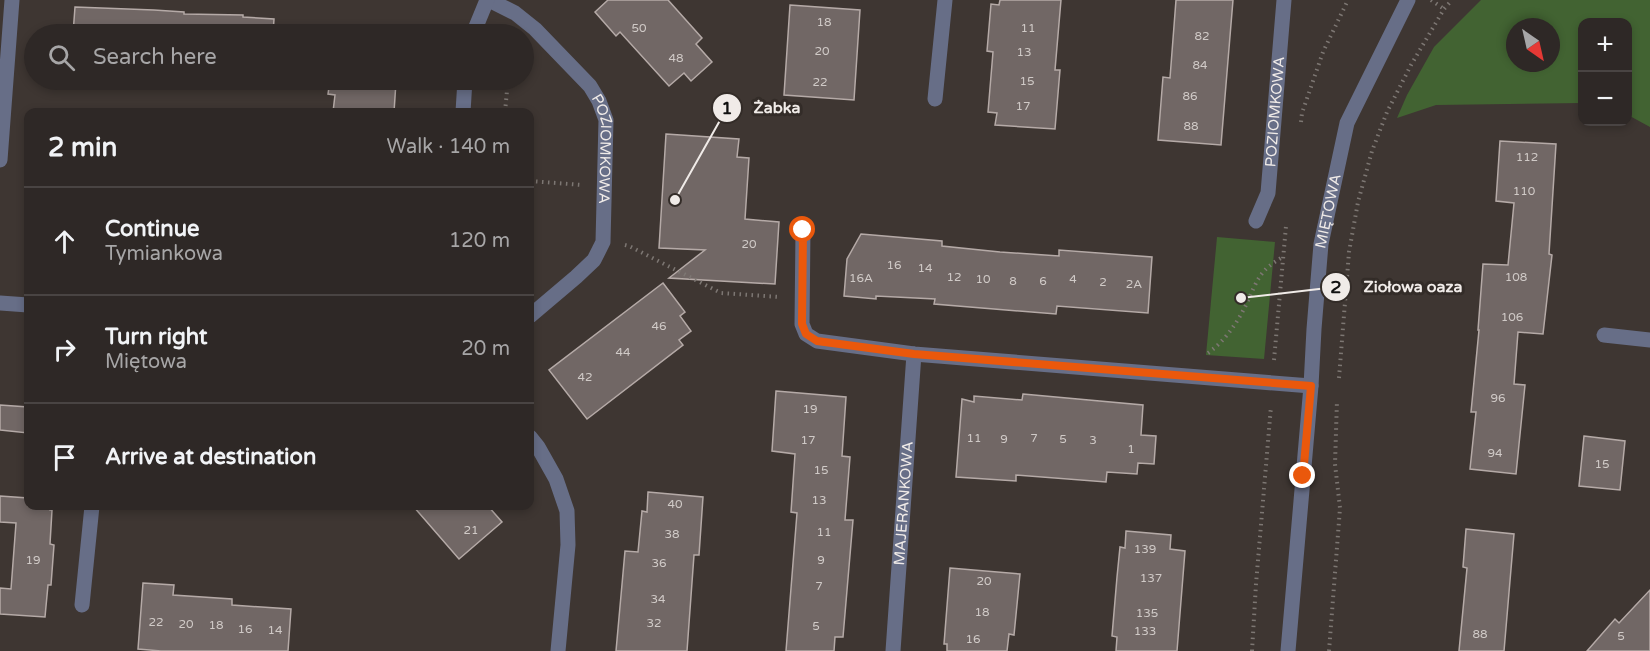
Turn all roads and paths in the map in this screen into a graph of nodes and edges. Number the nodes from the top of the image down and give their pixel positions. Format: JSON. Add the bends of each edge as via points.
{"nodes":[{"id":1,"x":12,"y":0,"type":"edge"},
{"id":2,"x":488,"y":0,"type":"edge"},
{"id":3,"x":945,"y":0,"type":"edge"},
{"id":4,"x":1284,"y":0,"type":"edge"},
{"id":5,"x":1348,"y":0,"type":"edge"},
{"id":6,"x":1408,"y":0,"type":"edge"},
{"id":7,"x":1430,"y":0,"type":"edge"},
{"id":8,"x":1452,"y":0,"type":"edge"},
{"id":9,"x":1444,"y":9,"type":"junction"},
{"id":10,"x":477,"y":24,"type":"edge"},
{"id":11,"x":529,"y":24,"type":"edge"},
{"id":12,"x":534,"y":28,"type":"edge"},
{"id":13,"x":464,"y":90,"type":"edge"},
{"id":14,"x":507,"y":90,"type":"edge"},
{"id":15,"x":935,"y":99,"type":"dead end"},
{"id":16,"x":463,"y":108,"type":"edge"},
{"id":17,"x":505,"y":108,"type":"edge"},
{"id":18,"x":1301,"y":124,"type":"dead end"},
{"id":19,"x":0,"y":160,"type":"edge"},
{"id":20,"x":534,"y":181,"type":"edge"},
{"id":21,"x":604,"y":186,"type":"junction"},
{"id":22,"x":1256,"y":221,"type":"joint"},
{"id":23,"x":803,"y":230,"type":"dead end"},
{"id":24,"x":603,"y":242,"type":"junction"},
{"id":25,"x":1283,"y":256,"type":"junction"},
{"id":26,"x":802,"y":298,"type":"junction"},
{"id":27,"x":0,"y":303,"type":"edge"},
{"id":28,"x":24,"y":305,"type":"edge"},
{"id":29,"x":534,"y":313,"type":"edge"},
{"id":30,"x":1604,"y":335,"type":"dead end"},
{"id":31,"x":1650,"y":340,"type":"edge"},
{"id":32,"x":914,"y":354,"type":"junction"},
{"id":33,"x":1201,"y":358,"type":"dead end"},
{"id":34,"x":1273,"y":382,"type":"junction"},
{"id":35,"x":1311,"y":386,"type":"junction"},
{"id":36,"x":1338,"y":388,"type":"dead end"},
{"id":37,"x":1337,"y":399,"type":"dead end"},
{"id":38,"x":534,"y":442,"type":"edge"},
{"id":39,"x":92,"y":510,"type":"edge"},
{"id":40,"x":82,"y":605,"type":"dead end"},
{"id":41,"x":558,"y":651,"type":"edge"},
{"id":42,"x":893,"y":651,"type":"edge"},
{"id":43,"x":1252,"y":651,"type":"edge"},
{"id":44,"x":1288,"y":651,"type":"edge"},
{"id":45,"x":1329,"y":651,"type":"edge"}],
"edges":[{"from":1,"to":19,"type":"street"},
{"from":2,"to":10,"type":"street","name":"POZIOMKOWA"},
{"from":2,"to":11,"type":"street","name":"POZIOMKOWA"},
{"from":3,"to":15,"type":"street"},
{"from":4,"to":22,"type":"street","name":"POZIOMKOWA","via":[[1268,193]]},
{"from":5,"to":18,"type":"path","via":[[1323,52]]},
{"from":6,"to":35,"type":"street","name":"MIĘTOWA","via":[[1347,123],[1321,244]]},
{"from":7,"to":9,"type":"path"},
{"from":8,"to":9,"type":"path"},
{"from":9,"to":36,"type":"path","via":[[1410,65],[1372,151],[1349,252]]},
{"from":12,"to":21,"type":"street","name":"POZIOMKOWA","via":[[590,86],[599,101],[606,120]]},
{"from":13,"to":16,"type":"street"},
{"from":14,"to":17,"type":"path"},
{"from":20,"to":21,"type":"path"},
{"from":21,"to":24,"type":"street","name":"POZIOMKOWA"},
{"from":22,"to":25,"type":"path","via":[[1286,226]]},
{"from":23,"to":26,"type":"street"},
{"from":24,"to":26,"type":"path","via":[[629,246],[721,293]]},
{"from":24,"to":29,"type":"street","via":[[594,260]]},
{"from":25,"to":33,"type":"path","via":[[1261,274],[1232,329]]},
{"from":25,"to":34,"type":"path"},
{"from":26,"to":32,"type":"street","via":[[802,324],[806,334],[817,341]]},
{"from":27,"to":28,"type":"street"},
{"from":30,"to":31,"type":"street"},
{"from":32,"to":34,"type":"street"},
{"from":32,"to":42,"type":"street","name":"MAJERANKOWA"},
{"from":34,"to":35,"type":"street"},
{"from":34,"to":43,"type":"path"},
{"from":35,"to":44,"type":"street","name":"MIĘTOWA"},
{"from":37,"to":45,"type":"path","via":[[1335,465],[1340,507]]},
{"from":38,"to":41,"type":"street","via":[[556,479],[567,511],[568,545]]},
{"from":39,"to":40,"type":"street"}]}
